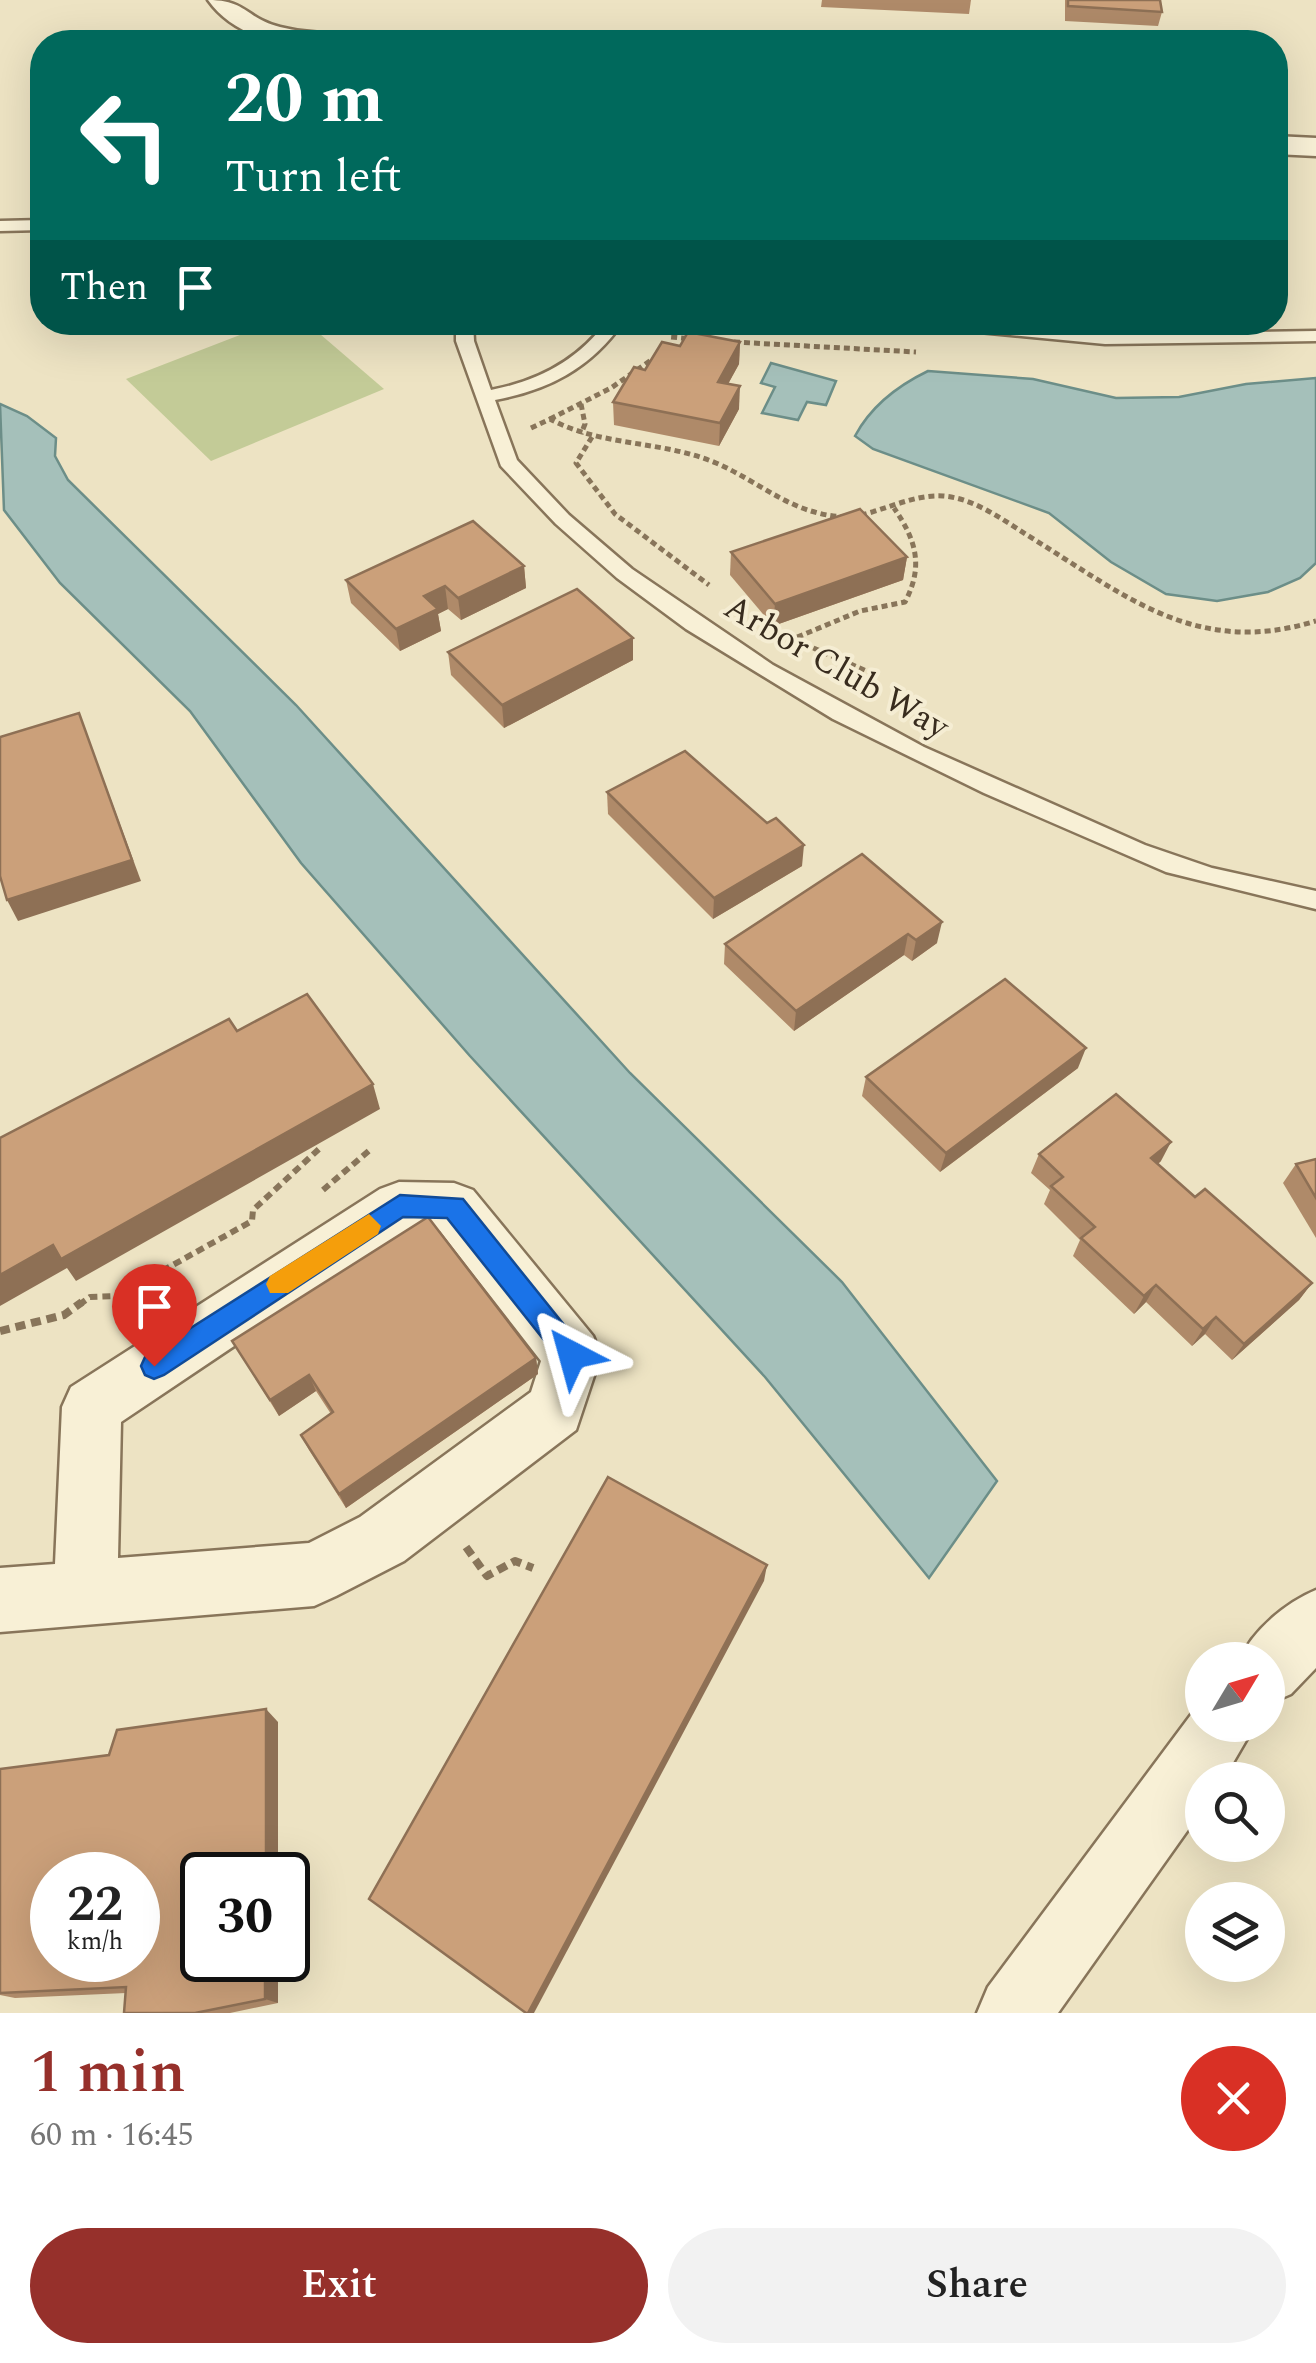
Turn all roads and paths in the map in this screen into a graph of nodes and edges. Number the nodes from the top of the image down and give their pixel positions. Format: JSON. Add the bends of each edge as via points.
{"nodes":[{"id":1,"x":220,"y":0,"type":"edge"},
{"id":2,"x":265,"y":30,"type":"edge"},
{"id":3,"x":1288,"y":147,"type":"edge"},
{"id":4,"x":1316,"y":148,"type":"edge"},
{"id":5,"x":30,"y":225,"type":"edge"},
{"id":6,"x":0,"y":226,"type":"edge"},
{"id":7,"x":465,"y":335,"type":"edge"},
{"id":8,"x":607,"y":335,"type":"edge"},
{"id":9,"x":1072,"y":335,"type":"edge"},
{"id":10,"x":1316,"y":336,"type":"edge"},
{"id":11,"x":671,"y":337,"type":"dead end"},
{"id":12,"x":664,"y":346,"type":"edge"},
{"id":13,"x":658,"y":354,"type":"edge"},
{"id":14,"x":485,"y":396,"type":"junction"},
{"id":15,"x":582,"y":404,"type":"junction"},
{"id":16,"x":550,"y":418,"type":"junction"},
{"id":17,"x":498,"y":434,"type":"junction"},
{"id":18,"x":581,"y":434,"type":"junction"},
{"id":19,"x":592,"y":437,"type":"junction"},
{"id":20,"x":894,"y":508,"type":"junction"},
{"id":21,"x":719,"y":592,"type":"dead end"},
{"id":22,"x":1316,"y":621,"type":"edge"},
{"id":23,"x":782,"y":640,"type":"edge"},
{"id":24,"x":794,"y":640,"type":"junction"},
{"id":25,"x":871,"y":672,"type":"dead end"},
{"id":26,"x":1316,"y":900,"type":"edge"},
{"id":27,"x":319,"y":1149,"type":"edge"},
{"id":28,"x":90,"y":1296,"type":"dead end"},
{"id":29,"x":117,"y":1296,"type":"dead end"},
{"id":30,"x":0,"y":1331,"type":"edge"},
{"id":31,"x":434,"y":1501,"type":"junction"},
{"id":32,"x":534,"y":1568,"type":"dead end"},
{"id":33,"x":85,"y":1593,"type":"junction"},
{"id":34,"x":0,"y":1600,"type":"edge"},
{"id":35,"x":1316,"y":1622,"type":"edge"},
{"id":36,"x":1285,"y":1654,"type":"edge"},
{"id":37,"x":1210,"y":1742,"type":"edge"},
{"id":38,"x":1014,"y":2013,"type":"edge"}],
"edges":[{"from":1,"to":2,"type":"street"},
{"from":3,"to":4,"type":"street"},
{"from":5,"to":6,"type":"lane"},
{"from":7,"to":14,"type":"lane","name":"Arbor Club Way"},
{"from":8,"to":14,"type":"lane","via":[[558,375]]},
{"from":9,"to":10,"type":"lane"},
{"from":11,"to":12,"type":"path"},
{"from":13,"to":15,"type":"path"},
{"from":14,"to":17,"type":"lane","name":"Arbor Club Way"},
{"from":15,"to":16,"type":"path"},
{"from":15,"to":18,"type":"path"},
{"from":16,"to":17,"type":"path"},
{"from":16,"to":18,"type":"path"},
{"from":17,"to":26,"type":"lane","name":"Arbor Club Way","via":[[508,462],[559,516],[650,590],[798,690],[1105,836],[1209,876]]},
{"from":18,"to":19,"type":"path"},
{"from":19,"to":20,"type":"path","via":[[701,456],[796,513],[817,518]]},
{"from":19,"to":21,"type":"path","via":[[576,463],[580,476],[620,516]]},
{"from":20,"to":22,"type":"path","via":[[943,496],[994,516],[1145,609],[1190,626],[1250,634],[1292,632]]},
{"from":20,"to":24,"type":"path","via":[[916,540],[914,586],[905,602],[860,611]]},
{"from":23,"to":24,"type":"path"},
{"from":24,"to":25,"type":"path"},
{"from":27,"to":29,"type":"path","via":[[252,1210],[252,1221]]},
{"from":28,"to":30,"type":"path","via":[[64,1315]]},
{"from":31,"to":32,"type":"path","via":[[488,1576],[515,1561]]},
{"from":31,"to":33,"type":"street","via":[[382,1539],[314,1574]]},
{"from":31,"to":33,"type":"street","via":[[555,1410],[572,1355],[454,1207],[400,1206],[92,1407]]},
{"from":33,"to":34,"type":"street"},
{"from":35,"to":36,"type":"street"},
{"from":37,"to":38,"type":"street"}]}
